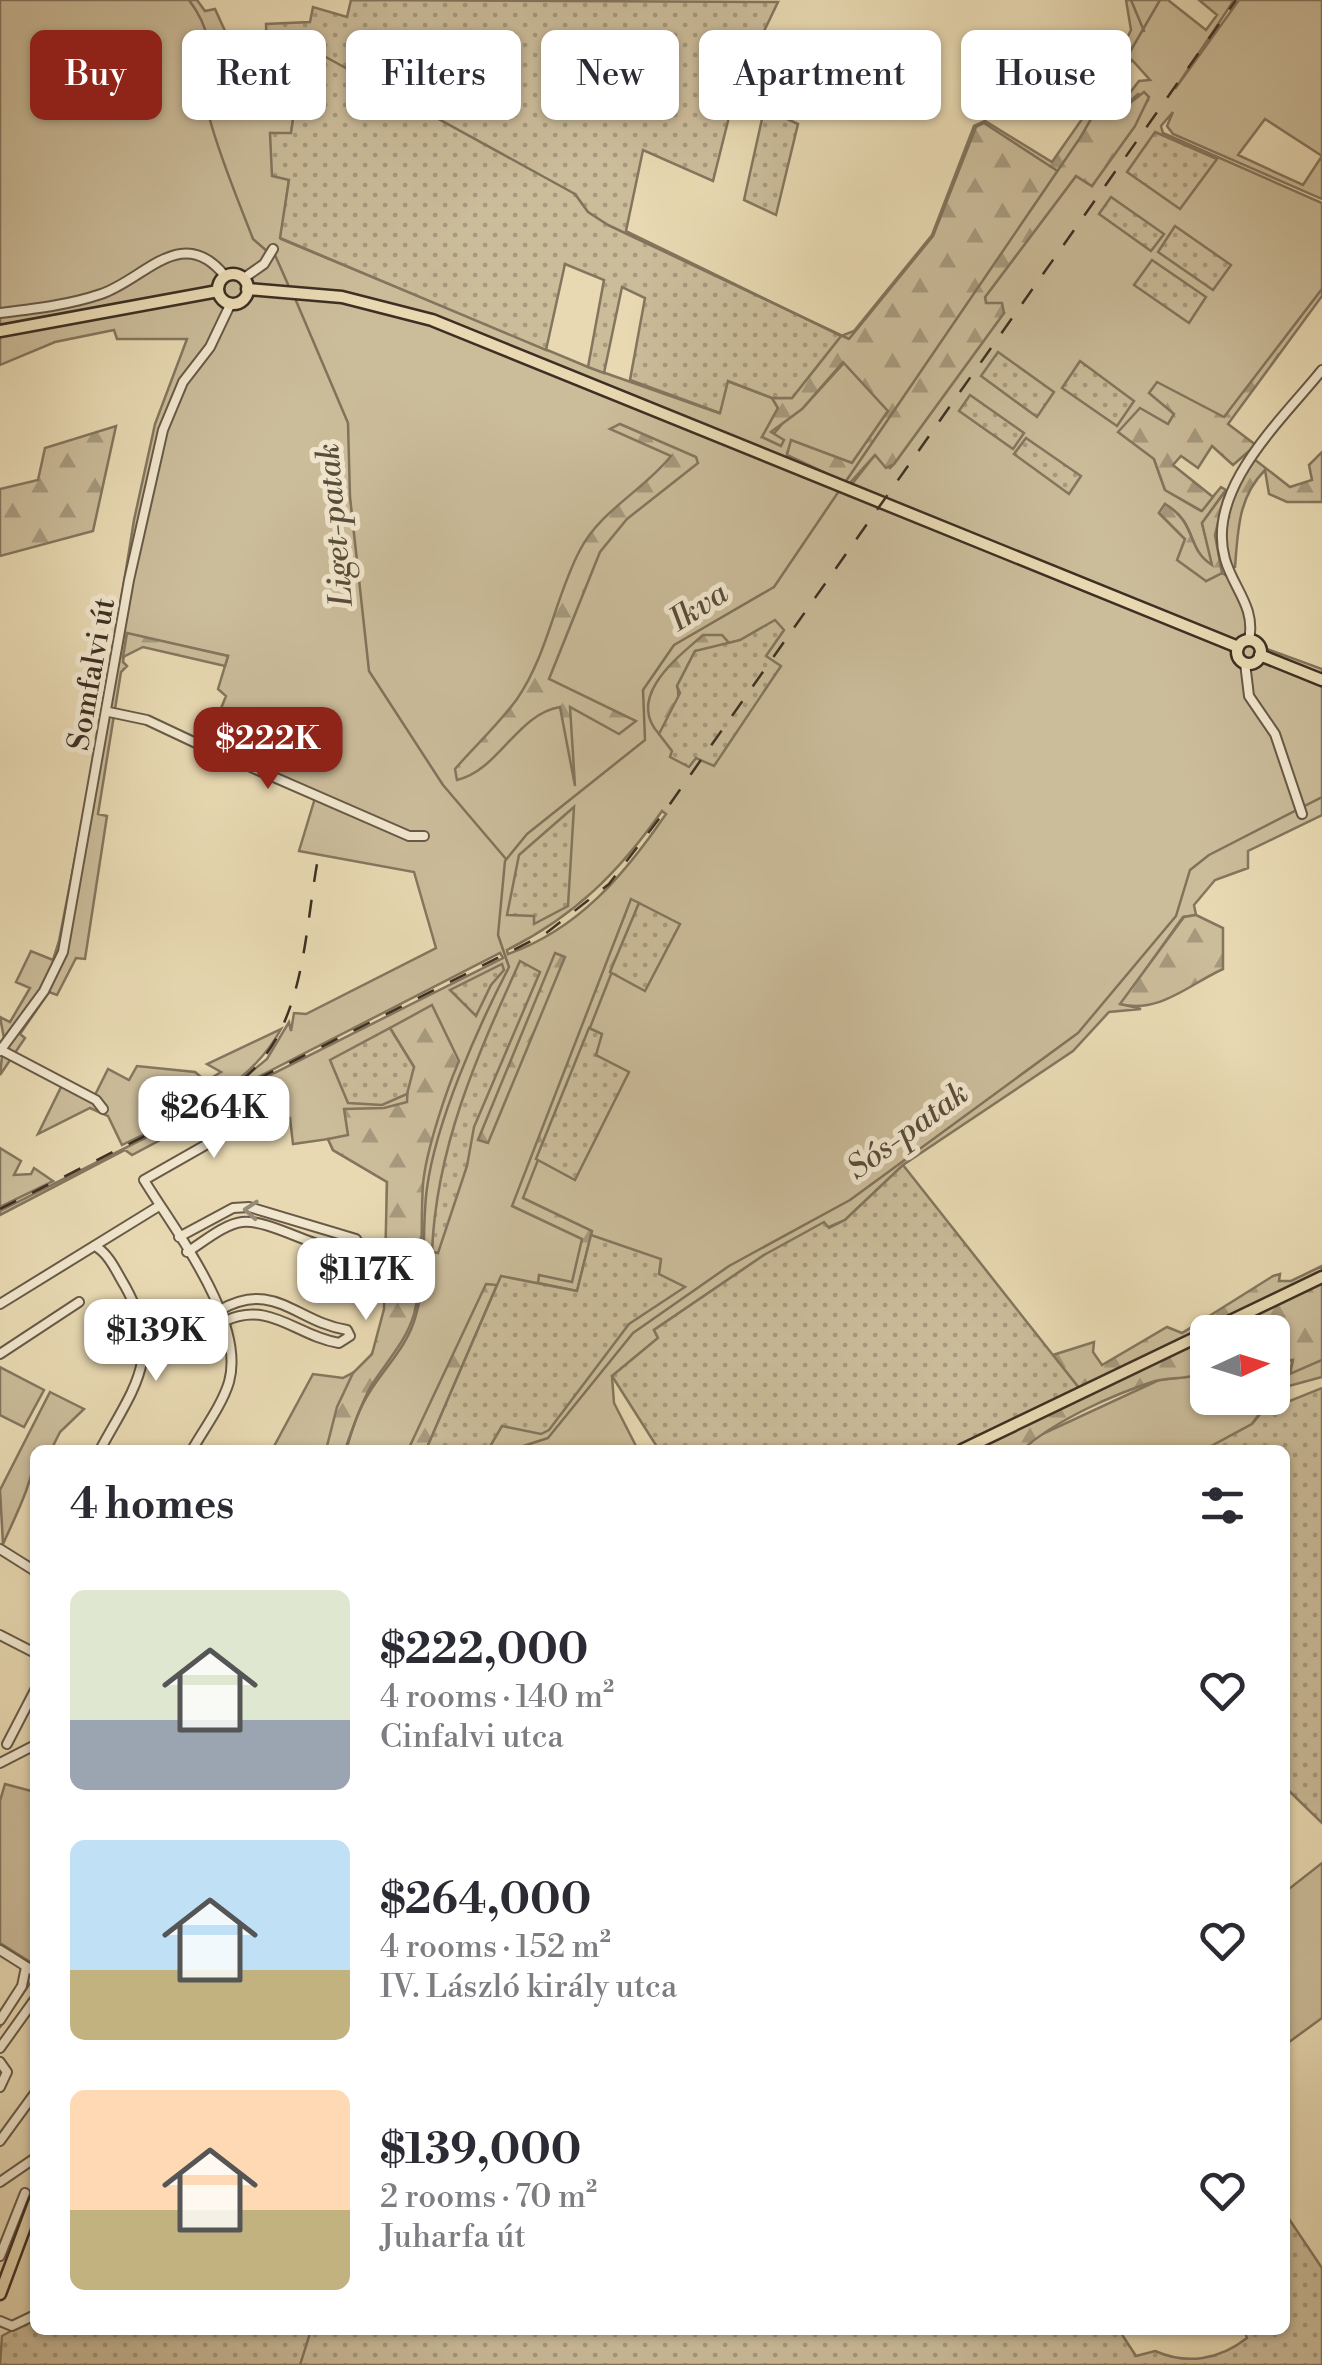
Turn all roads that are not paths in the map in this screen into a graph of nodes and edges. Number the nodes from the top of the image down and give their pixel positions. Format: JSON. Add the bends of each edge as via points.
{"nodes":[{"id":1,"x":272,"y":252,"type":"dead end"},
{"id":2,"x":225,"y":276,"type":"junction"},
{"id":3,"x":246,"y":284,"type":"junction"},
{"id":4,"x":218,"y":291,"type":"junction"},
{"id":5,"x":231,"y":303,"type":"junction"},
{"id":6,"x":0,"y":313,"type":"edge"},
{"id":7,"x":0,"y":331,"type":"edge"},
{"id":8,"x":1322,"y":370,"type":"edge"},
{"id":9,"x":1249,"y":640,"type":"junction"},
{"id":10,"x":1238,"y":647,"type":"junction"},
{"id":11,"x":1260,"y":655,"type":"junction"},
{"id":12,"x":1245,"y":662,"type":"junction"},
{"id":13,"x":1322,"y":680,"type":"edge"},
{"id":14,"x":109,"y":712,"type":"junction"},
{"id":15,"x":1300,"y":809,"type":"dead end"},
{"id":16,"x":424,"y":836,"type":"dead end"},
{"id":17,"x":0,"y":1030,"type":"edge"},
{"id":18,"x":11,"y":1036,"type":"junction"},
{"id":19,"x":0,"y":1050,"type":"edge"},
{"id":20,"x":103,"y":1109,"type":"dead end"},
{"id":21,"x":276,"y":1113,"type":"dead end"},
{"id":22,"x":160,"y":1206,"type":"junction"},
{"id":23,"x":178,"y":1237,"type":"junction"},
{"id":24,"x":98,"y":1248,"type":"junction"},
{"id":25,"x":186,"y":1252,"type":"junction"},
{"id":26,"x":1322,"y":1277,"type":"edge"},
{"id":27,"x":79,"y":1302,"type":"dead end"},
{"id":28,"x":0,"y":1304,"type":"edge"},
{"id":29,"x":220,"y":1310,"type":"junction"},
{"id":30,"x":225,"y":1321,"type":"junction"},
{"id":31,"x":0,"y":1354,"type":"edge"},
{"id":32,"x":103,"y":1445,"type":"edge"},
{"id":33,"x":195,"y":1445,"type":"edge"},
{"id":34,"x":972,"y":1445,"type":"edge"},
{"id":35,"x":3,"y":1550,"type":"edge"},
{"id":36,"x":30,"y":1563,"type":"edge"},
{"id":37,"x":0,"y":1635,"type":"edge"},
{"id":38,"x":30,"y":1650,"type":"edge"},
{"id":39,"x":30,"y":1699,"type":"edge"},
{"id":40,"x":4,"y":1743,"type":"edge"},
{"id":41,"x":30,"y":1747,"type":"edge"},
{"id":42,"x":12,"y":1756,"type":"junction"},
{"id":43,"x":0,"y":1763,"type":"edge"},
{"id":44,"x":0,"y":1950,"type":"edge"},
{"id":45,"x":30,"y":1969,"type":"edge"},
{"id":46,"x":30,"y":1973,"type":"edge"},
{"id":47,"x":0,"y":2000,"type":"edge"},
{"id":48,"x":9,"y":2006,"type":"junction"},
{"id":49,"x":30,"y":2006,"type":"edge"},
{"id":50,"x":0,"y":2020,"type":"edge"},
{"id":51,"x":0,"y":2048,"type":"edge"},
{"id":52,"x":0,"y":2062,"type":"edge"},
{"id":53,"x":0,"y":2088,"type":"edge"},
{"id":54,"x":30,"y":2100,"type":"edge"},
{"id":55,"x":0,"y":2141,"type":"edge"},
{"id":56,"x":30,"y":2162,"type":"edge"},
{"id":57,"x":0,"y":2182,"type":"edge"},
{"id":58,"x":30,"y":2197,"type":"edge"},
{"id":59,"x":2,"y":2234,"type":"edge"},
{"id":60,"x":0,"y":2256,"type":"edge"},
{"id":61,"x":0,"y":2294,"type":"edge"},
{"id":62,"x":30,"y":2317,"type":"edge"},
{"id":63,"x":0,"y":2321,"type":"edge"}],
"edges":[{"from":1,"to":3,"type":"street"},
{"from":2,"to":3,"type":"main road"},
{"from":2,"to":4,"type":"main road"},
{"from":2,"to":6,"type":"street","via":[[203,257],[178,254],[97,296]]},
{"from":3,"to":5,"type":"main road","via":[[242,300]]},
{"from":3,"to":10,"type":"main road","via":[[364,300],[422,316]]},
{"from":4,"to":5,"type":"main road"},
{"from":4,"to":7,"type":"main road"},
{"from":5,"to":14,"type":"street","name":"Somfalvi út","via":[[210,348],[183,382],[163,430],[129,580]]},
{"from":8,"to":9,"type":"street","via":[[1245,468],[1225,515],[1224,558],[1248,609]]},
{"from":9,"to":10,"type":"main road"},
{"from":9,"to":11,"type":"main road","via":[[1259,645]]},
{"from":10,"to":12,"type":"main road"},
{"from":11,"to":12,"type":"main road"},
{"from":11,"to":13,"type":"main road"},
{"from":12,"to":15,"type":"street","via":[[1249,696],[1275,734]]},
{"from":14,"to":16,"type":"street","via":[[182,732],[409,836]]},
{"from":14,"to":18,"type":"street","name":"Somfalvi út","via":[[65,946],[44,992]]},
{"from":17,"to":18,"type":"street"},
{"from":18,"to":19,"type":"street","name":"Somfalvi út"},
{"from":19,"to":20,"type":"street"},
{"from":21,"to":22,"type":"street","via":[[253,1118],[144,1180]]},
{"from":22,"to":23,"type":"street"},
{"from":22,"to":24,"type":"street"},
{"from":23,"to":25,"type":"street"},
{"from":25,"to":23,"type":"street","one_way":true,"via":[[241,1222],[340,1250],[360,1247],[356,1239],[248,1207]]},
{"from":24,"to":28,"type":"street"},
{"from":24,"to":32,"type":"street","via":[[138,1309],[146,1345],[140,1372]]},
{"from":25,"to":29,"type":"street"},
{"from":26,"to":34,"type":"main road"},
{"from":27,"to":31,"type":"street"},
{"from":29,"to":30,"type":"street"},
{"from":29,"to":30,"type":"street","via":[[242,1298],[268,1298],[350,1336],[339,1343],[320,1339],[259,1312]]},
{"from":30,"to":33,"type":"street","via":[[227,1388]]},
{"from":35,"to":36,"type":"street"},
{"from":37,"to":38,"type":"street"},
{"from":39,"to":40,"type":"street"},
{"from":40,"to":42,"type":"street"},
{"from":41,"to":42,"type":"street"},
{"from":42,"to":43,"type":"street"},
{"from":44,"to":45,"type":"street"},
{"from":46,"to":48,"type":"street"},
{"from":47,"to":48,"type":"street"},
{"from":48,"to":50,"type":"street"},
{"from":49,"to":51,"type":"street"},
{"from":52,"to":53,"type":"street","via":[[6,2072]]},
{"from":54,"to":55,"type":"street"},
{"from":56,"to":57,"type":"street"},
{"from":58,"to":59,"type":"street"},
{"from":58,"to":61,"type":"main road"},
{"from":59,"to":60,"type":"street"},
{"from":62,"to":63,"type":"street","via":[[12,2326]]}]}
